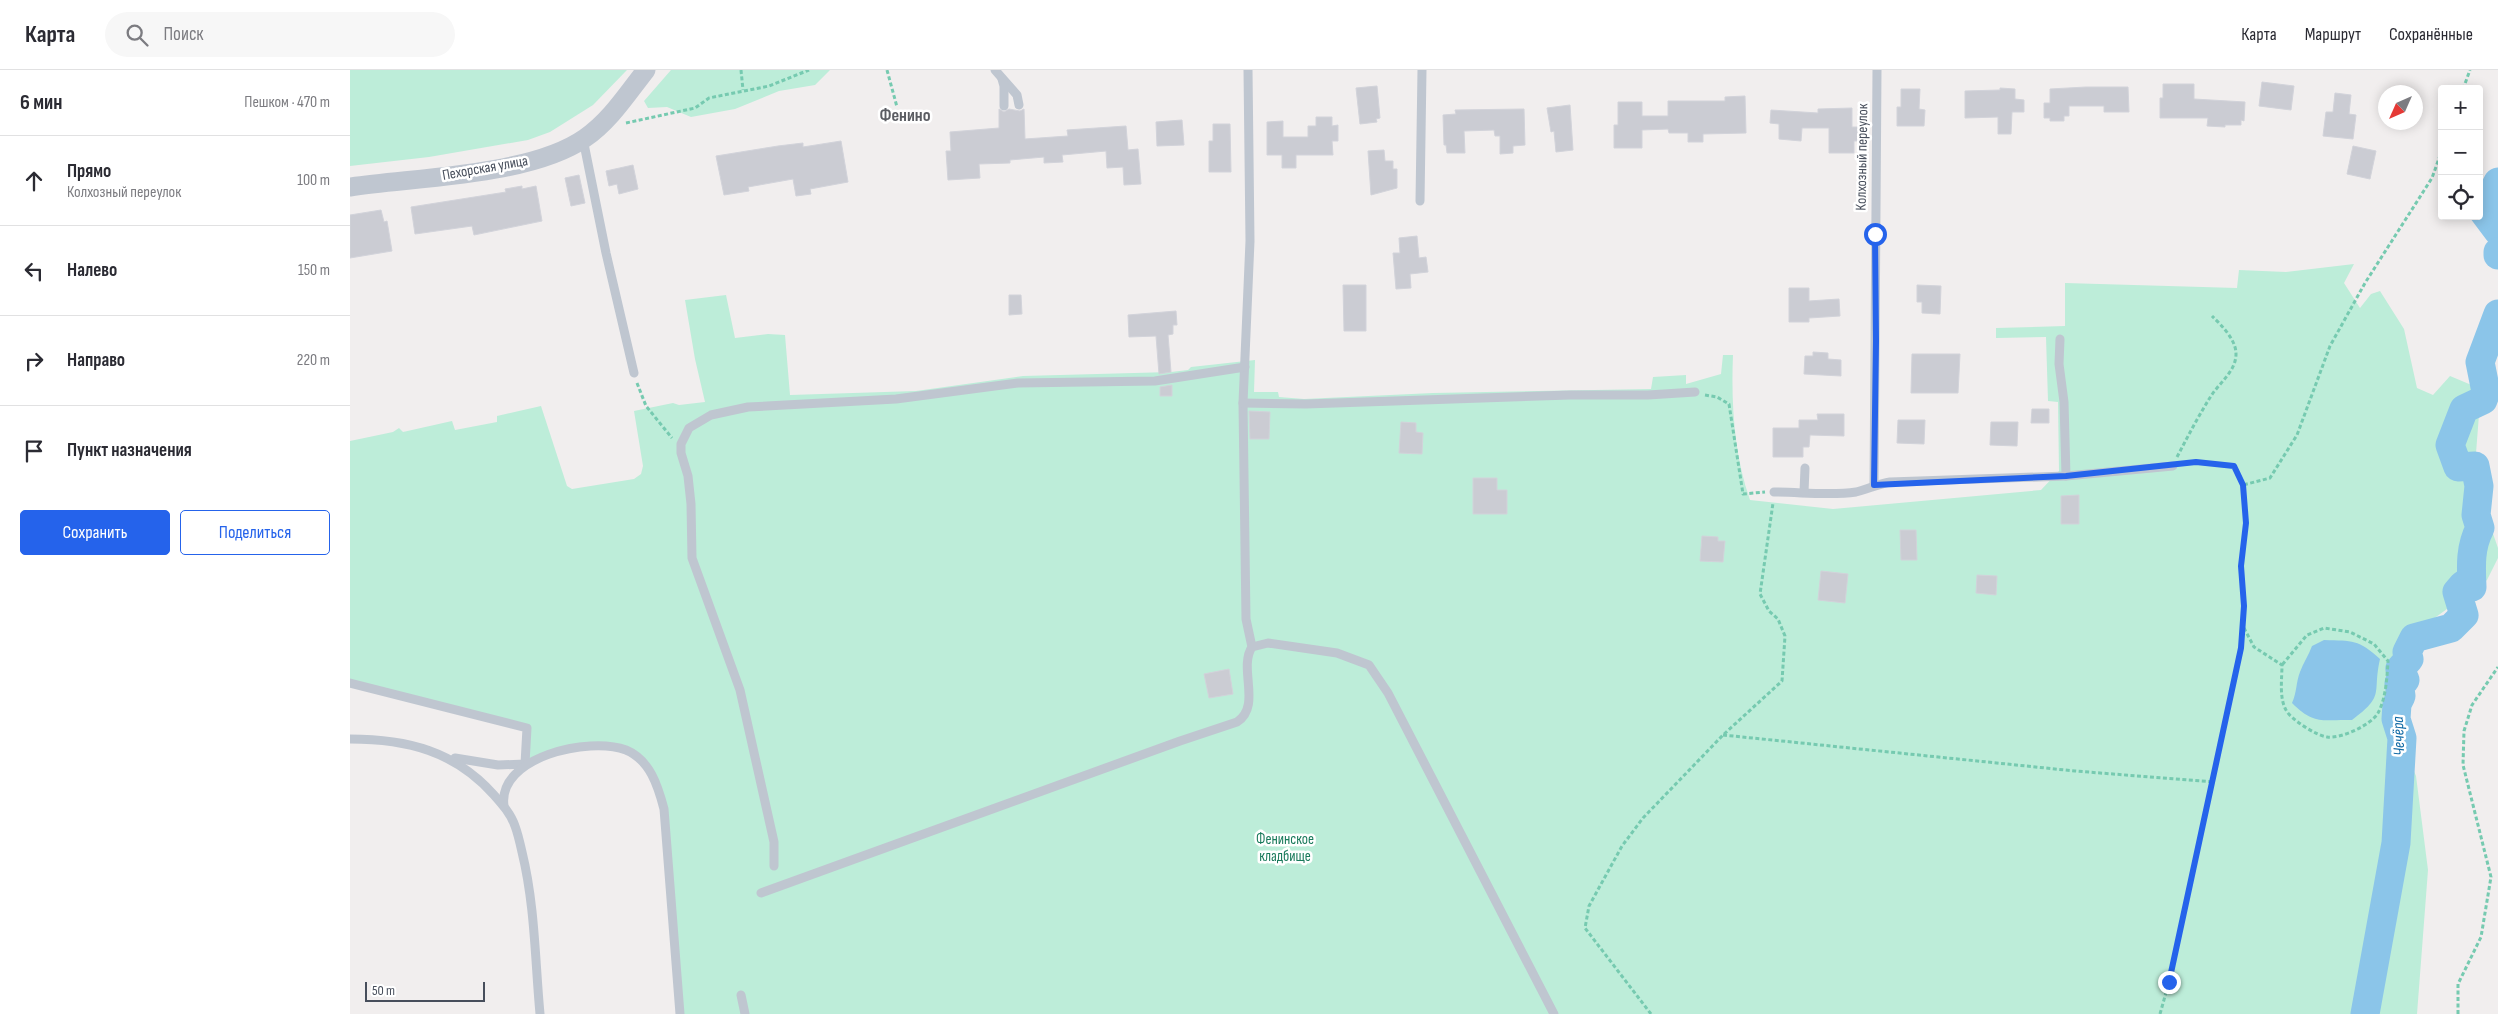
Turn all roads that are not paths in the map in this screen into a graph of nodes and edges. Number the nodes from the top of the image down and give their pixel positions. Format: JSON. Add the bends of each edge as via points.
{"nodes":[{"id":1,"x":646,"y":70,"type":"edge"},
{"id":2,"x":996,"y":70,"type":"edge"},
{"id":3,"x":1248,"y":70,"type":"edge"},
{"id":4,"x":1422,"y":70,"type":"edge"},
{"id":5,"x":1877,"y":70,"type":"edge"},
{"id":6,"x":1002,"y":79,"type":"junction"},
{"id":7,"x":1019,"y":105,"type":"dead end"},
{"id":8,"x":1004,"y":106,"type":"dead end"},
{"id":9,"x":583,"y":139,"type":"junction"},
{"id":10,"x":350,"y":188,"type":"edge"},
{"id":11,"x":1420,"y":201,"type":"dead end"},
{"id":12,"x":2060,"y":339,"type":"dead end"},
{"id":13,"x":1245,"y":367,"type":"junction"},
{"id":14,"x":634,"y":373,"type":"road end"},
{"id":15,"x":1695,"y":392,"type":"road end"},
{"id":16,"x":1243,"y":403,"type":"junction"},
{"id":17,"x":2173,"y":466,"type":"road end"},
{"id":18,"x":1805,"y":468,"type":"dead end"},
{"id":19,"x":2066,"y":476,"type":"junction"},
{"id":20,"x":1874,"y":485,"type":"junction"},
{"id":21,"x":1774,"y":492,"type":"road end"},
{"id":22,"x":1804,"y":492,"type":"junction"},
{"id":23,"x":1252,"y":647,"type":"junction"},
{"id":24,"x":350,"y":683,"type":"edge"},
{"id":25,"x":350,"y":739,"type":"edge"},
{"id":26,"x":448,"y":757,"type":"junction"},
{"id":27,"x":525,"y":764,"type":"junction"},
{"id":28,"x":504,"y":806,"type":"junction"},
{"id":29,"x":774,"y":866,"type":"dead end"},
{"id":30,"x":762,"y":893,"type":"dead end"},
{"id":31,"x":742,"y":995,"type":"dead end"},
{"id":32,"x":540,"y":1014,"type":"edge"},
{"id":33,"x":680,"y":1014,"type":"edge"},
{"id":34,"x":745,"y":1014,"type":"edge"},
{"id":35,"x":1554,"y":1014,"type":"edge"}],
"edges":[{"from":1,"to":9,"type":"street","name":"Пехорская улица","via":[[603,122]]},
{"from":2,"to":6,"type":"lane"},
{"from":3,"to":13,"type":"lane","via":[[1250,241]]},
{"from":4,"to":11,"type":"lane"},
{"from":5,"to":20,"type":"lane","name":"Колхозный переулок"},
{"from":6,"to":7,"type":"lane","via":[[1018,95]]},
{"from":6,"to":8,"type":"lane"},
{"from":9,"to":10,"type":"street","name":"Пехорская улица","via":[[512,165]]},
{"from":9,"to":14,"type":"lane"},
{"from":12,"to":19,"type":"lane"},
{"from":13,"to":16,"type":"lane"},
{"from":13,"to":29,"type":"lane","via":[[1155,381],[1018,384],[896,399],[731,409],[711,414],[689,428],[681,444],[681,453],[691,504],[692,558],[740,690],[774,842]]},
{"from":15,"to":16,"type":"lane","via":[[1648,396]]},
{"from":16,"to":23,"type":"lane","via":[[1246,619]]},
{"from":17,"to":19,"type":"lane"},
{"from":18,"to":22,"type":"lane"},
{"from":19,"to":20,"type":"lane"},
{"from":20,"to":22,"type":"lane","via":[[1858,491]]},
{"from":21,"to":22,"type":"lane"},
{"from":23,"to":30,"type":"lane","via":[[1247,655],[1248,710],[1243,719]]},
{"from":23,"to":35,"type":"lane","via":[[1268,643],[1337,653],[1369,665],[1388,693]]},
{"from":24,"to":27,"type":"lane","via":[[527,728]]},
{"from":25,"to":26,"type":"lane","via":[[376,739]]},
{"from":26,"to":27,"type":"lane","via":[[484,763]]},
{"from":26,"to":28,"type":"lane","via":[[481,781]]},
{"from":27,"to":28,"type":"lane","via":[[506,785],[502,796]]},
{"from":27,"to":33,"type":"lane","via":[[567,750],[588,746],[611,747],[626,750],[640,759],[652,773],[664,809]]},
{"from":28,"to":32,"type":"lane","via":[[515,826],[529,882]]},
{"from":31,"to":34,"type":"lane"}]}
